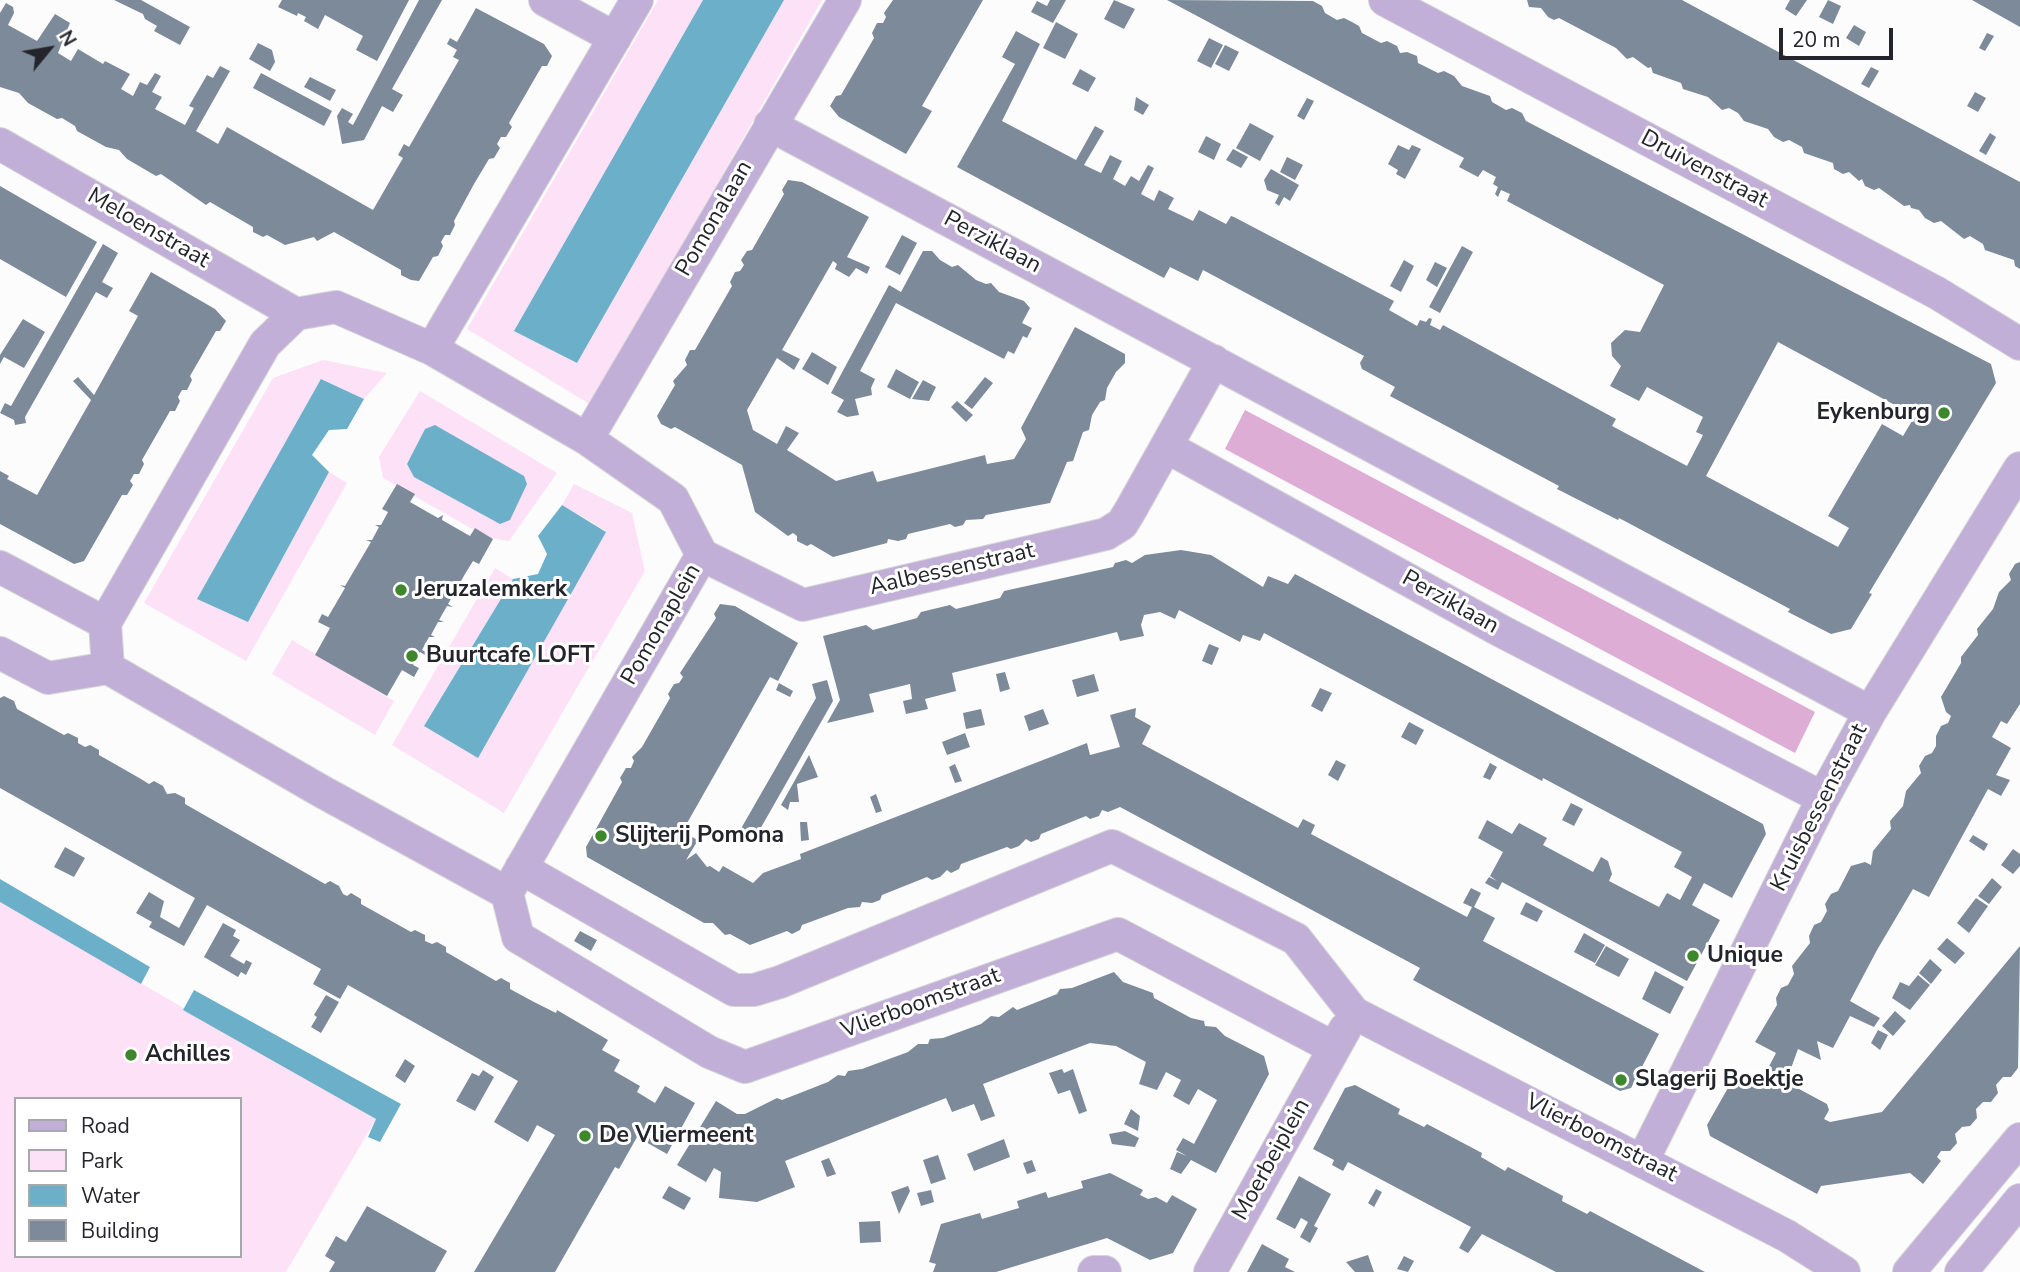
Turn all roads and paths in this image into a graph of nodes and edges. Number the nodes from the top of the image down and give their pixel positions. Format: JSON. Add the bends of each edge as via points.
{"nodes":[{"id":1,"x":545,"y":0,"type":"edge"},
{"id":2,"x":637,"y":0,"type":"edge"},
{"id":3,"x":845,"y":0,"type":"edge"},
{"id":4,"x":1385,"y":0,"type":"edge"},
{"id":5,"x":615,"y":38,"type":"junction"},
{"id":6,"x":769,"y":125,"type":"junction"},
{"id":7,"x":0,"y":144,"type":"edge"},
{"id":8,"x":296,"y":314,"type":"junction"},
{"id":9,"x":2020,"y":344,"type":"edge"},
{"id":10,"x":432,"y":349,"type":"junction"},
{"id":11,"x":1214,"y":361,"type":"junction"},
{"id":12,"x":587,"y":439,"type":"junction"},
{"id":13,"x":1167,"y":447,"type":"junction"},
{"id":14,"x":2020,"y":468,"type":"edge"},
{"id":15,"x":702,"y":555,"type":"junction"},
{"id":16,"x":0,"y":567,"type":"edge"},
{"id":17,"x":105,"y":623,"type":"junction"},
{"id":18,"x":0,"y":653,"type":"edge"},
{"id":19,"x":108,"y":668,"type":"junction"},
{"id":20,"x":1870,"y":712,"type":"junction"},
{"id":21,"x":1823,"y":798,"type":"junction"},
{"id":22,"x":514,"y":881,"type":"junction"},
{"id":23,"x":1354,"y":1013,"type":"junction"},
{"id":24,"x":1334,"y":1048,"type":"junction"},
{"id":25,"x":2020,"y":1139,"type":"edge"},
{"id":26,"x":1643,"y":1160,"type":"junction"},
{"id":27,"x":2020,"y":1200,"type":"edge"},
{"id":28,"x":1094,"y":1272,"type":"edge"},
{"id":29,"x":1105,"y":1272,"type":"edge"},
{"id":30,"x":1210,"y":1272,"type":"edge"},
{"id":31,"x":1844,"y":1272,"type":"edge"},
{"id":32,"x":1909,"y":1272,"type":"edge"},
{"id":33,"x":1961,"y":1272,"type":"edge"}],
"edges":[{"from":1,"to":5,"type":"street"},
{"from":2,"to":5,"type":"street"},
{"from":3,"to":6,"type":"street","name":"Pomonalaan"},
{"from":4,"to":9,"type":"street","name":"Druivenstraat","via":[[1937,293]]},
{"from":5,"to":10,"type":"street"},
{"from":6,"to":11,"type":"street","name":"Perziklaan"},
{"from":6,"to":12,"type":"street","name":"Pomonalaan"},
{"from":7,"to":8,"type":"street","name":"Meloenstraat"},
{"from":8,"to":10,"type":"street","name":"Pomonaplein","via":[[336,307]]},
{"from":8,"to":17,"type":"street","via":[[265,344]]},
{"from":10,"to":12,"type":"street","name":"Pomonaplein"},
{"from":11,"to":13,"type":"street"},
{"from":11,"to":20,"type":"street","name":"Perziklaan"},
{"from":12,"to":15,"type":"street","name":"Pomonaplein","via":[[673,499]]},
{"from":13,"to":15,"type":"street","name":"Aalbessenstraat","via":[[1122,524],[1106,534],[829,599],[803,605]]},
{"from":13,"to":21,"type":"street","name":"Perziklaan","via":[[1501,631]]},
{"from":14,"to":20,"type":"street","name":"Kruisbessenstraat"},
{"from":15,"to":22,"type":"street","name":"Pomonaplein"},
{"from":16,"to":17,"type":"street"},
{"from":17,"to":19,"type":"street"},
{"from":18,"to":19,"type":"street","via":[[48,678]]},
{"from":19,"to":22,"type":"street"},
{"from":20,"to":21,"type":"street","name":"Kruisbessenstraat"},
{"from":21,"to":26,"type":"street","name":"Kruisbessenstraat"},
{"from":22,"to":23,"type":"street","name":"Vlierboomstraat","via":[[734,990],[754,990],[1112,846],[1296,939]]},
{"from":22,"to":24,"type":"street","name":"Vlierboomstraat","via":[[518,937],[709,1052],[745,1067],[1118,934]]},
{"from":23,"to":24,"type":"street"},
{"from":23,"to":26,"type":"street","name":"Vlierboomstraat"},
{"from":24,"to":30,"type":"street","name":"Moerbeiplein"},
{"from":25,"to":32,"type":"street"},
{"from":26,"to":31,"type":"street","name":"Vlierboomstraat","via":[[1787,1236]]},
{"from":27,"to":33,"type":"street"},
{"from":28,"to":29,"type":"street"}]}
